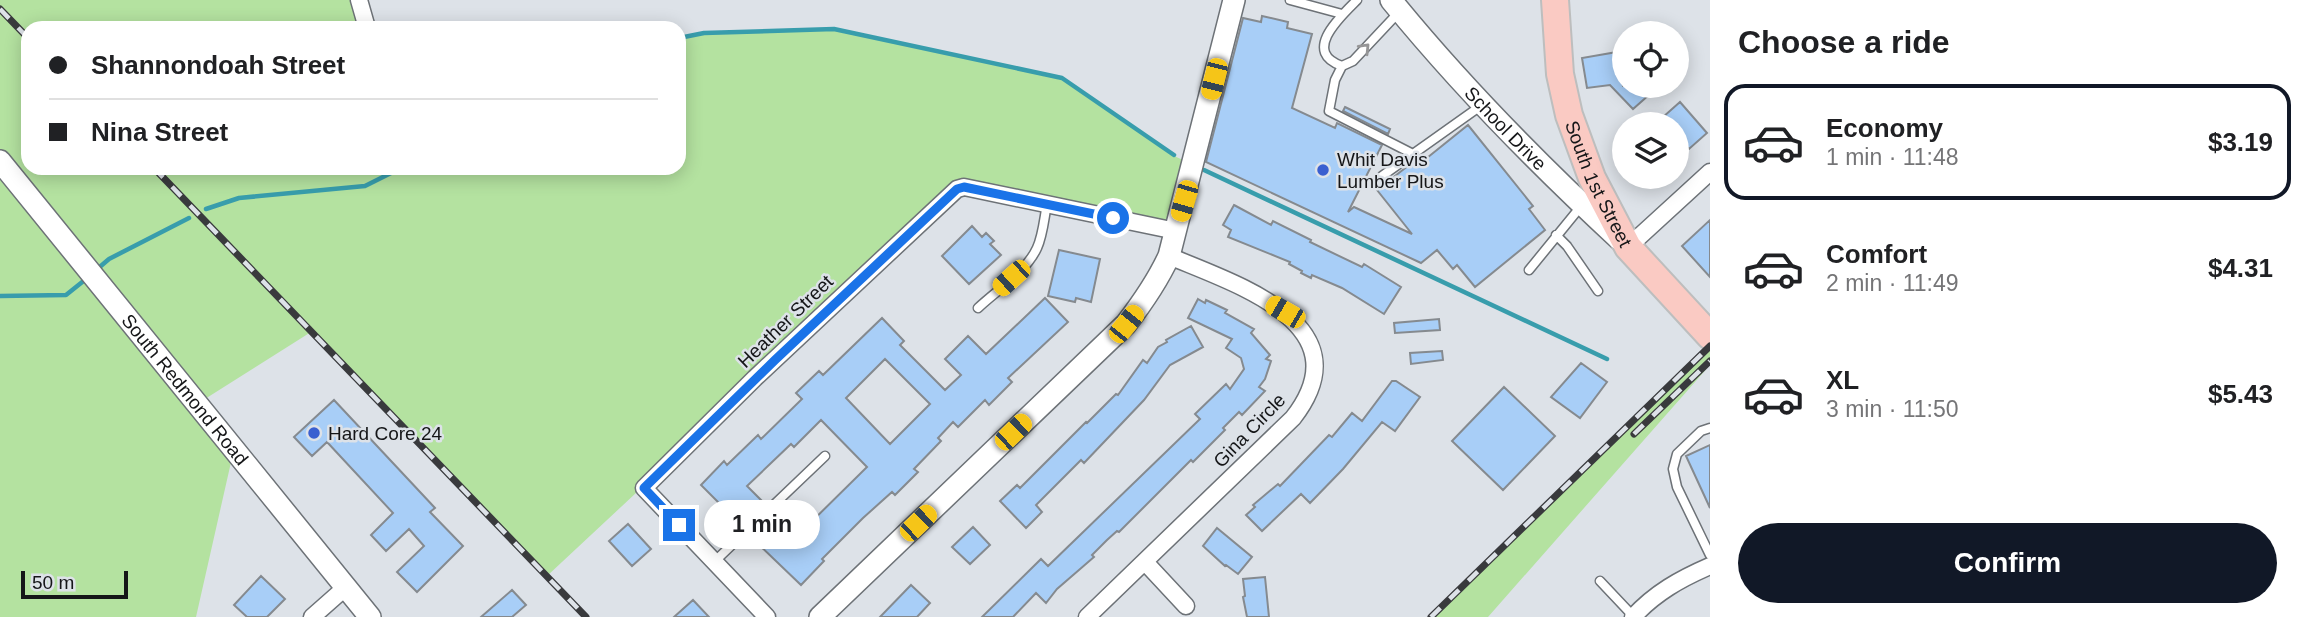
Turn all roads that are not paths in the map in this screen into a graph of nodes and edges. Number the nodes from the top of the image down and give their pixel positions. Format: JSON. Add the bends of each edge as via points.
{"nodes":[{"id":1,"x":359,"y":0,"type":"edge"},
{"id":2,"x":1234,"y":0,"type":"edge"},
{"id":3,"x":1290,"y":0,"type":"edge"},
{"id":4,"x":1357,"y":0,"type":"edge"},
{"id":5,"x":1555,"y":0,"type":"edge"},
{"id":6,"x":1308,"y":2,"type":"edge"},
{"id":7,"x":1396,"y":6,"type":"edge"},
{"id":8,"x":1342,"y":15,"type":"junction"},
{"id":9,"x":365,"y":21,"type":"edge"},
{"id":10,"x":1342,"y":66,"type":"junction"},
{"id":11,"x":1482,"y":105,"type":"junction"},
{"id":12,"x":1413,"y":154,"type":"junction"},
{"id":13,"x":0,"y":161,"type":"edge"},
{"id":14,"x":1710,"y":172,"type":"edge"},
{"id":15,"x":1382,"y":176,"type":"dead end"},
{"id":16,"x":1047,"y":204,"type":"junction"},
{"id":17,"x":1582,"y":205,"type":"junction"},
{"id":18,"x":1176,"y":231,"type":"junction"},
{"id":19,"x":1556,"y":235,"type":"junction"},
{"id":20,"x":1628,"y":247,"type":"junction"},
{"id":21,"x":1169,"y":256,"type":"junction"},
{"id":22,"x":1529,"y":270,"type":"dead end"},
{"id":23,"x":1598,"y":291,"type":"dead end"},
{"id":24,"x":978,"y":308,"type":"dead end"},
{"id":25,"x":1710,"y":336,"type":"edge"},
{"id":26,"x":1710,"y":428,"type":"edge"},
{"id":27,"x":825,"y":456,"type":"dead end"},
{"id":28,"x":1710,"y":555,"type":"edge"},
{"id":29,"x":714,"y":562,"type":"junction"},
{"id":30,"x":1145,"y":562,"type":"junction"},
{"id":31,"x":1710,"y":566,"type":"edge"},
{"id":32,"x":1600,"y":581,"type":"dead end"},
{"id":33,"x":346,"y":587,"type":"junction"},
{"id":34,"x":1186,"y":606,"type":"dead end"},
{"id":35,"x":312,"y":617,"type":"edge"},
{"id":36,"x":370,"y":617,"type":"edge"},
{"id":37,"x":767,"y":617,"type":"edge"},
{"id":38,"x":820,"y":617,"type":"edge"},
{"id":39,"x":1087,"y":617,"type":"edge"},
{"id":40,"x":1634,"y":617,"type":"edge"}],
"edges":[{"from":1,"to":9,"type":"street"},
{"from":2,"to":18,"type":"street"},
{"from":3,"to":6,"type":"lane"},
{"from":4,"to":8,"type":"lane"},
{"from":5,"to":20,"type":"main road","name":"South 1st Street","via":[[1560,74],[1569,115],[1592,178]]},
{"from":6,"to":8,"type":"lane"},
{"from":10,"to":7,"type":"lane","one_way":true,"via":[[1353,61]]},
{"from":7,"to":11,"type":"street","name":"School Drive"},
{"from":8,"to":10,"type":"lane","via":[[1326,34],[1324,45],[1326,56]]},
{"from":10,"to":12,"type":"lane","via":[[1329,111]]},
{"from":11,"to":12,"type":"lane"},
{"from":11,"to":17,"type":"street","name":"School Drive"},
{"from":12,"to":15,"type":"lane"},
{"from":13,"to":33,"type":"street","name":"South Redmond Road"},
{"from":14,"to":20,"type":"street"},
{"from":16,"to":18,"type":"street"},
{"from":16,"to":24,"type":"lane","via":[[1042,234],[1032,255]]},
{"from":16,"to":29,"type":"street","name":"Heather Street","via":[[957,189],[644,488]]},
{"from":17,"to":19,"type":"lane"},
{"from":17,"to":20,"type":"street","name":"School Drive"},
{"from":18,"to":21,"type":"street"},
{"from":19,"to":22,"type":"lane"},
{"from":19,"to":23,"type":"lane"},
{"from":20,"to":25,"type":"main road","name":"South 1st Street"},
{"from":21,"to":30,"type":"street","name":"Gina Circle","via":[[1243,287],[1285,312],[1307,339],[1313,380],[1293,418]]},
{"from":21,"to":38,"type":"street","via":[[1126,324]]},
{"from":26,"to":28,"type":"lane","via":[[1700,431],[1677,454],[1673,469]]},
{"from":27,"to":29,"type":"lane"},
{"from":29,"to":37,"type":"street"},
{"from":30,"to":34,"type":"street"},
{"from":30,"to":39,"type":"street","name":"Gina Circle"},
{"from":31,"to":40,"type":"street","via":[[1659,592]]},
{"from":32,"to":40,"type":"lane"},
{"from":33,"to":35,"type":"street"},
{"from":33,"to":36,"type":"street","name":"South Redmond Road"}]}
